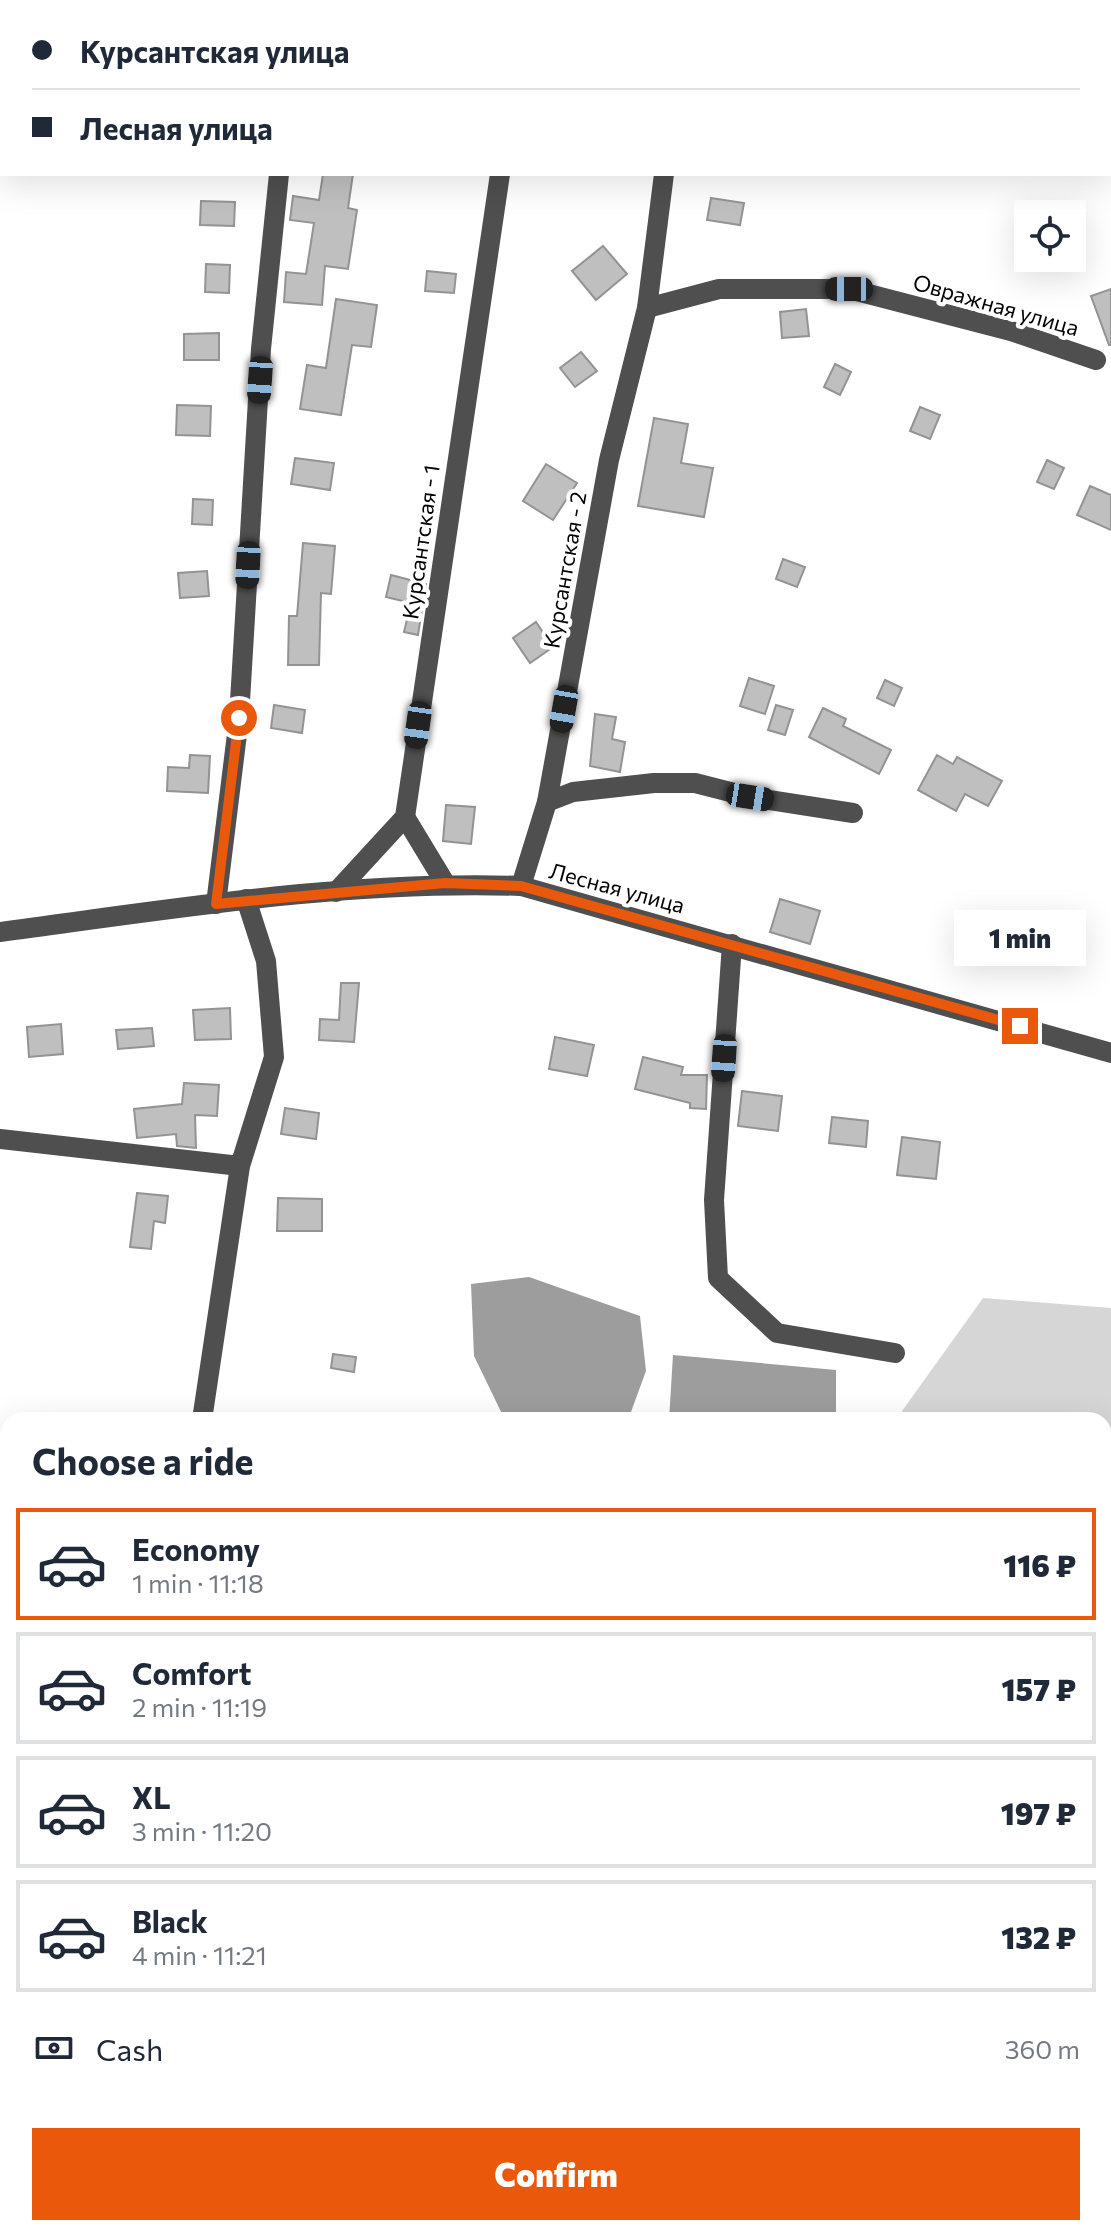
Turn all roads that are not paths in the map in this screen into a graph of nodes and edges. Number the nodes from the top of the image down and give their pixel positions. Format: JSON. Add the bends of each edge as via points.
{"nodes":[{"id":1,"x":279,"y":176,"type":"edge"},
{"id":2,"x":500,"y":176,"type":"edge"},
{"id":3,"x":664,"y":176,"type":"edge"},
{"id":4,"x":647,"y":308,"type":"junction"},
{"id":5,"x":1096,"y":360,"type":"dead end"},
{"id":6,"x":547,"y":802,"type":"junction"},
{"id":7,"x":853,"y":813,"type":"dead end"},
{"id":8,"x":405,"y":817,"type":"junction"},
{"id":9,"x":445,"y":883,"type":"junction"},
{"id":10,"x":521,"y":886,"type":"junction"},
{"id":11,"x":336,"y":892,"type":"junction"},
{"id":12,"x":246,"y":899,"type":"junction"},
{"id":13,"x":216,"y":904,"type":"junction"},
{"id":14,"x":0,"y":932,"type":"edge"},
{"id":15,"x":732,"y":944,"type":"junction"},
{"id":16,"x":1111,"y":1053,"type":"edge"},
{"id":17,"x":0,"y":1139,"type":"edge"},
{"id":18,"x":240,"y":1166,"type":"junction"},
{"id":19,"x":895,"y":1353,"type":"dead end"},
{"id":20,"x":203,"y":1412,"type":"edge"}],
"edges":[{"from":1,"to":13,"type":"street","via":[[261,349],[239,718]]},
{"from":2,"to":8,"type":"street","name":"Курсантская - 1"},
{"from":3,"to":4,"type":"street","name":"Курсантская - 2"},
{"from":4,"to":5,"type":"street","name":"Овражная улица","via":[[719,289],[849,289],[1011,331]]},
{"from":4,"to":6,"type":"street","name":"Курсантская - 2","via":[[609,460]]},
{"from":6,"to":7,"type":"street","via":[[573,792],[695,783]]},
{"from":6,"to":10,"type":"street","name":"Курсантская - 2"},
{"from":8,"to":9,"type":"street"},
{"from":8,"to":11,"type":"street"},
{"from":9,"to":10,"type":"street","name":"Лесная улица"},
{"from":9,"to":11,"type":"street","name":"Лесная улица"},
{"from":10,"to":15,"type":"street","name":"Лесная улица"},
{"from":11,"to":12,"type":"street","name":"Лесная улица"},
{"from":12,"to":13,"type":"street","name":"Лесная улица"},
{"from":12,"to":18,"type":"street","via":[[266,961],[274,1057]]},
{"from":13,"to":14,"type":"street","name":"Лесная улица"},
{"from":15,"to":16,"type":"street","name":"Лесная улица"},
{"from":15,"to":19,"type":"street","via":[[714,1200],[718,1278],[777,1333]]},
{"from":17,"to":18,"type":"street"},
{"from":18,"to":20,"type":"street"}]}
